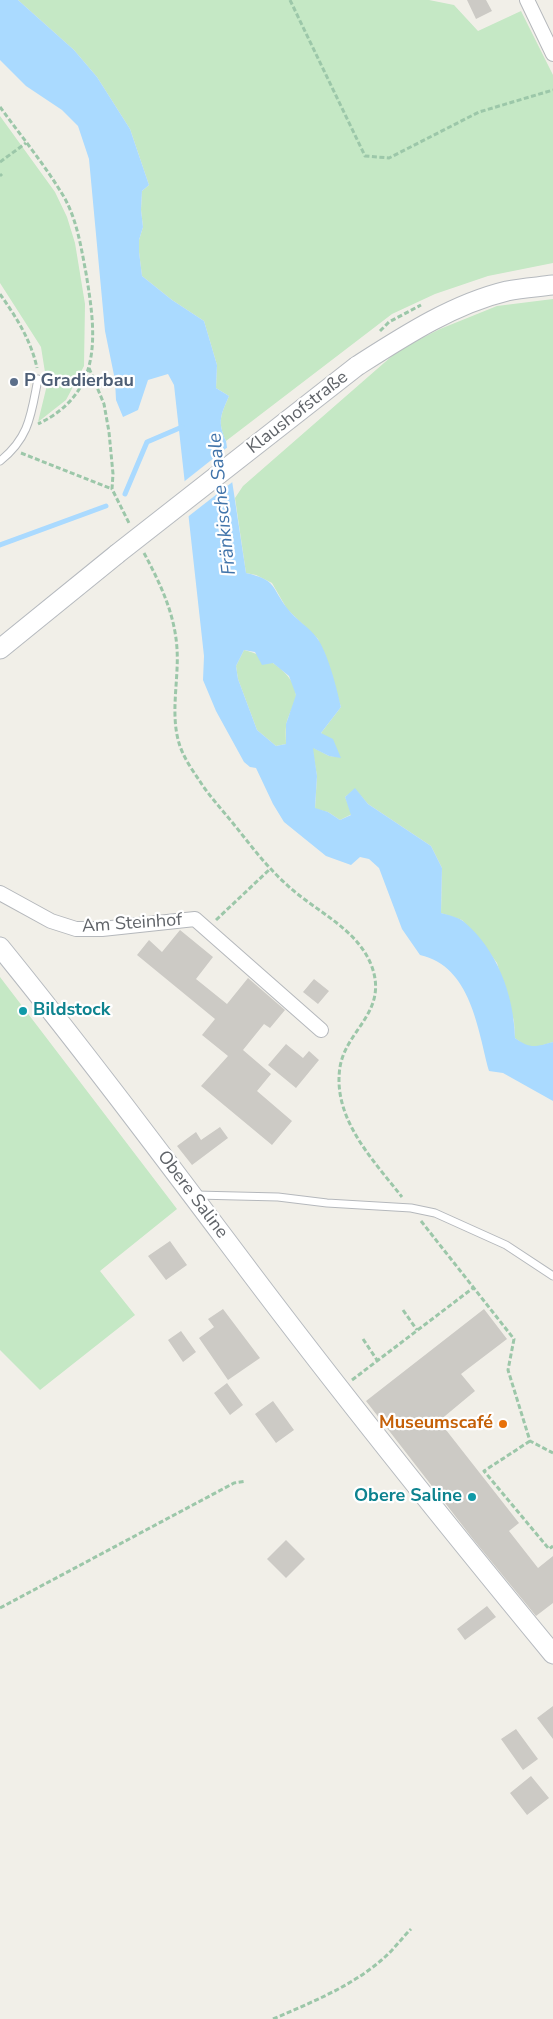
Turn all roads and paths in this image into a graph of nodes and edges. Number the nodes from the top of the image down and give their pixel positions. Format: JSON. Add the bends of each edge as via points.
{"nodes":[{"id":1,"x":290,"y":0,"type":"edge"},
{"id":2,"x":527,"y":0,"type":"edge"},
{"id":3,"x":553,"y":54,"type":"edge"},
{"id":4,"x":553,"y":90,"type":"edge"},
{"id":5,"x":0,"y":107,"type":"edge"},
{"id":6,"x":26,"y":143,"type":"junction"},
{"id":7,"x":0,"y":162,"type":"edge"},
{"id":8,"x":553,"y":285,"type":"edge"},
{"id":9,"x":0,"y":294,"type":"edge"},
{"id":10,"x":89,"y":368,"type":"junction"},
{"id":11,"x":38,"y":378,"type":"joint"},
{"id":12,"x":27,"y":430,"type":"junction"},
{"id":13,"x":14,"y":450,"type":"junction"},
{"id":14,"x":0,"y":461,"type":"edge"},
{"id":15,"x":112,"y":489,"type":"junction"},
{"id":16,"x":134,"y":532,"type":"dead end"},
{"id":17,"x":141,"y":546,"type":"dead end"},
{"id":18,"x":0,"y":649,"type":"edge"},
{"id":19,"x":270,"y":869,"type":"junction"},
{"id":20,"x":0,"y":893,"type":"edge"},
{"id":21,"x":207,"y":930,"type":"junction"},
{"id":22,"x":0,"y":947,"type":"edge"},
{"id":23,"x":321,"y":1030,"type":"dead end"},
{"id":24,"x":193,"y":1195,"type":"junction"},
{"id":25,"x":410,"y":1208,"type":"junction"},
{"id":26,"x":553,"y":1276,"type":"edge"},
{"id":27,"x":473,"y":1288,"type":"junction"},
{"id":28,"x":402,"y":1310,"type":"dead end"},
{"id":29,"x":417,"y":1330,"type":"junction"},
{"id":30,"x":363,"y":1339,"type":"dead end"},
{"id":31,"x":377,"y":1360,"type":"junction"},
{"id":32,"x":340,"y":1388,"type":"junction"},
{"id":33,"x":530,"y":1441,"type":"junction"},
{"id":34,"x":553,"y":1453,"type":"edge"},
{"id":35,"x":246,"y":1480,"type":"dead end"},
{"id":36,"x":553,"y":1546,"type":"edge"},
{"id":37,"x":0,"y":1608,"type":"edge"},
{"id":38,"x":553,"y":1654,"type":"edge"},
{"id":39,"x":411,"y":1929,"type":"dead end"},
{"id":40,"x":274,"y":2019,"type":"edge"}],
"edges":[{"from":1,"to":4,"type":"path","via":[[365,156],[389,158],[479,112]]},
{"from":2,"to":3,"type":"street"},
{"from":5,"to":6,"type":"path"},
{"from":6,"to":7,"type":"path"},
{"from":6,"to":10,"type":"path","via":[[64,198],[79,234],[92,313],[94,340]]},
{"from":8,"to":18,"type":"main road","name":"Klaushofstraße","bridge":true,"via":[[508,291],[463,307],[416,329],[357,366]]},
{"from":9,"to":11,"type":"path","via":[[33,351]]},
{"from":10,"to":12,"type":"path","via":[[78,392],[50,419]]},
{"from":10,"to":15,"type":"path","via":[[104,404]]},
{"from":11,"to":12,"type":"lane"},
{"from":12,"to":13,"type":"lane"},
{"from":13,"to":14,"type":"lane"},
{"from":13,"to":15,"type":"path"},
{"from":15,"to":16,"type":"path"},
{"from":17,"to":19,"type":"path","via":[[172,616],[177,648],[175,719],[179,743],[202,784]]},
{"from":19,"to":21,"type":"path"},
{"from":19,"to":25,"type":"path","via":[[302,899],[355,939],[372,967],[375,996],[369,1014],[345,1052],[339,1084],[352,1128],[367,1154]]},
{"from":20,"to":21,"type":"street","name":"Am Steinhof","via":[[51,921],[76,929],[195,920]]},
{"from":21,"to":23,"type":"street","name":"Am Steinhof"},
{"from":22,"to":24,"type":"main road","name":"Obere Saline"},
{"from":24,"to":25,"type":"lane","via":[[278,1197]]},
{"from":24,"to":32,"type":"main road","name":"Obere Saline"},
{"from":25,"to":26,"type":"lane","via":[[434,1213],[506,1245]]},
{"from":25,"to":27,"type":"path"},
{"from":27,"to":29,"type":"path"},
{"from":27,"to":33,"type":"path","via":[[514,1339],[508,1370]]},
{"from":28,"to":29,"type":"path"},
{"from":29,"to":31,"type":"path"},
{"from":30,"to":31,"type":"path"},
{"from":31,"to":32,"type":"path"},
{"from":32,"to":38,"type":"main road","name":"Obere Saline"},
{"from":33,"to":34,"type":"path"},
{"from":33,"to":36,"type":"path","via":[[484,1471],[548,1549]]},
{"from":35,"to":37,"type":"path"},
{"from":39,"to":40,"type":"path","via":[[385,1957],[359,1977]]}]}
